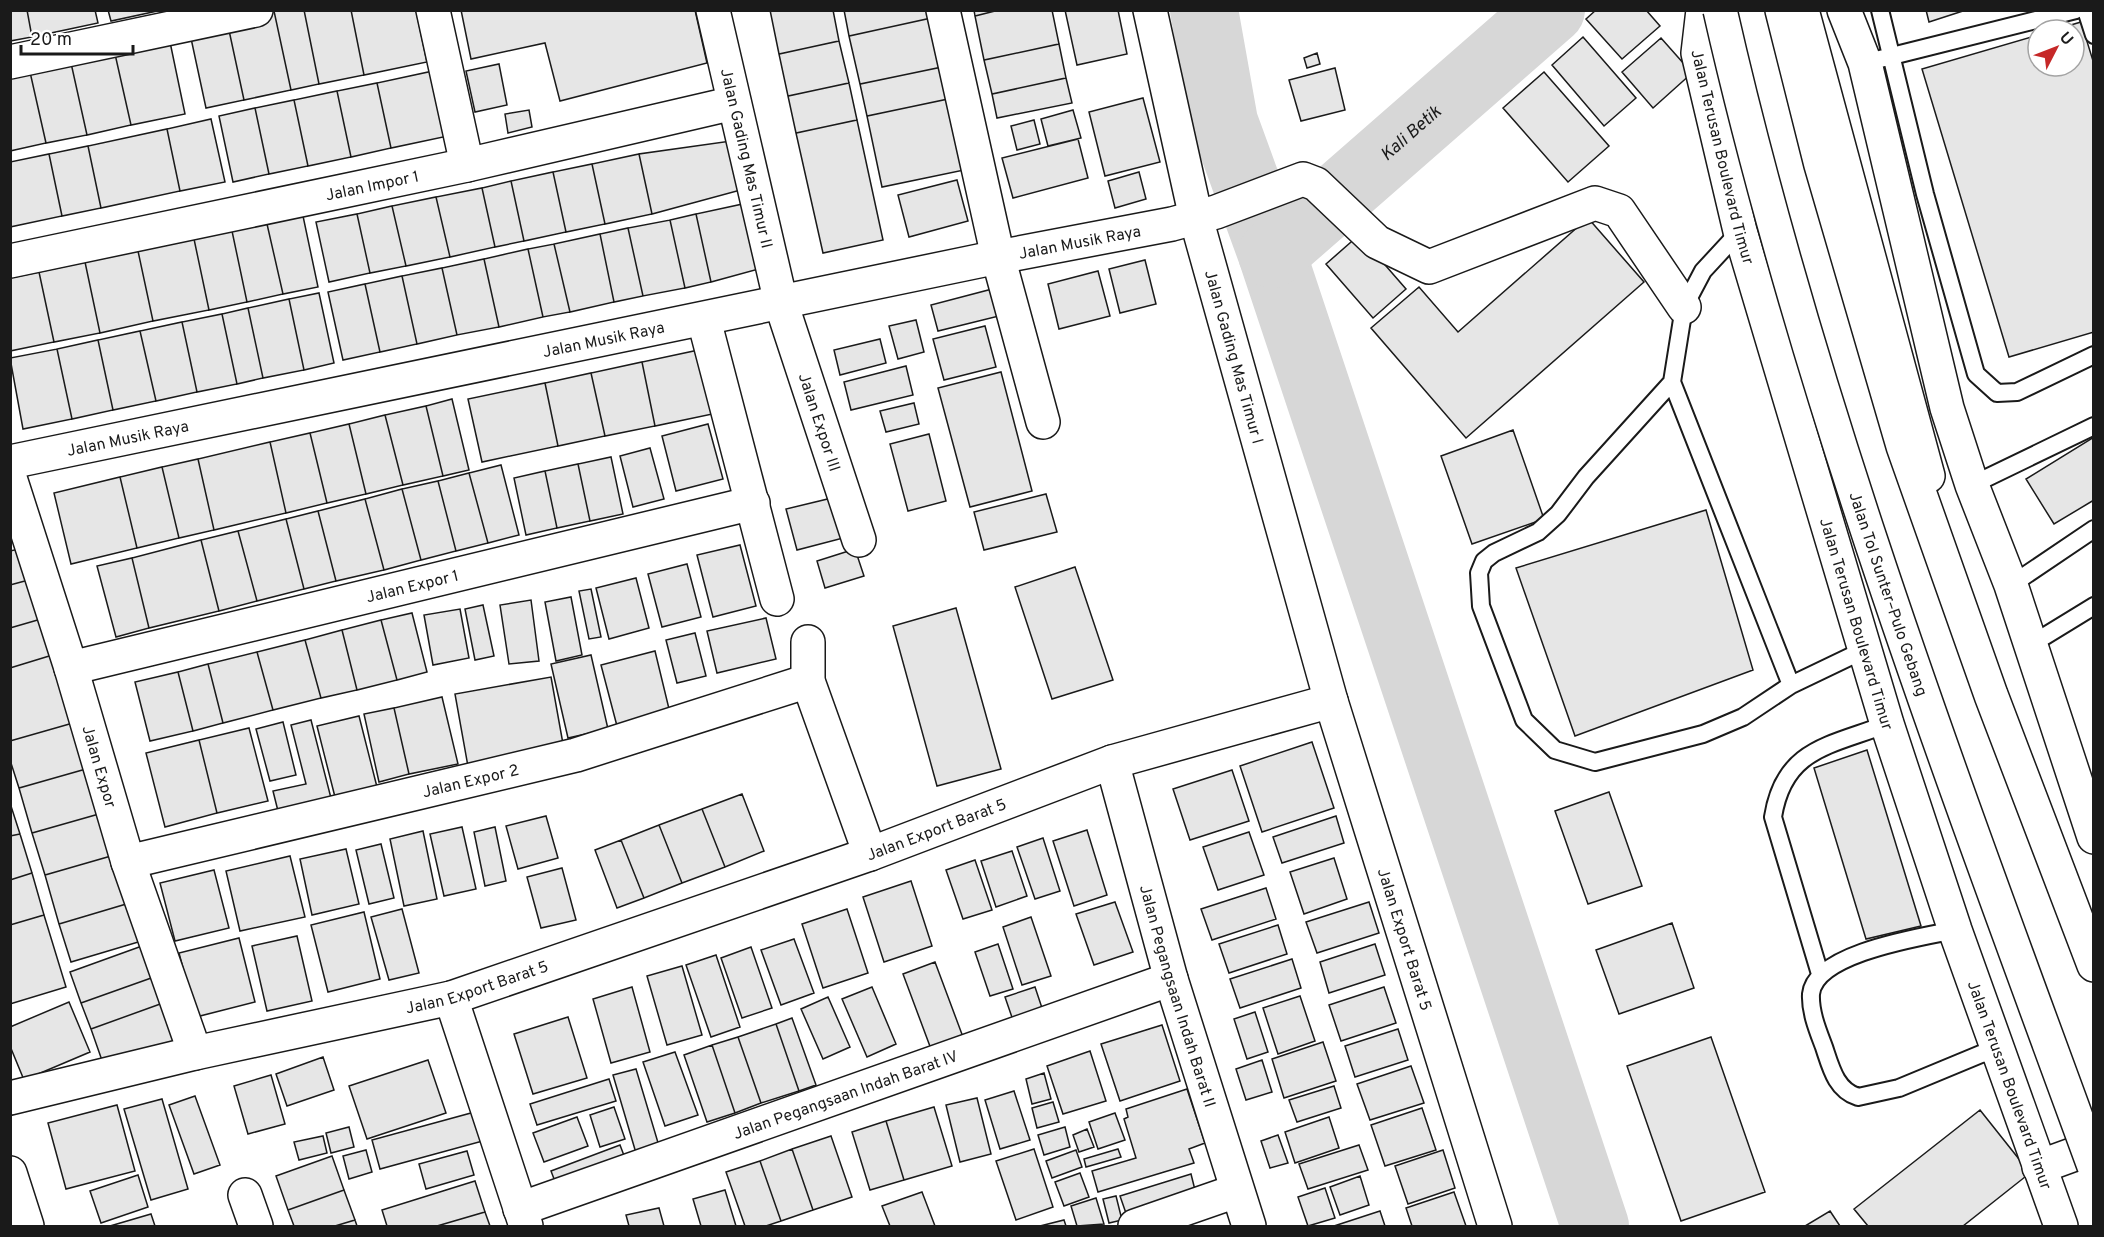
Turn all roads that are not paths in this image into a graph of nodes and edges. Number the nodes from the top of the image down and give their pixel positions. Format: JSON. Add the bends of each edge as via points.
{"nodes":[{"id":1,"x":256,"y":10,"type":"edge"},
{"id":2,"x":433,"y":10,"type":"edge"},
{"id":3,"x":713,"y":10,"type":"edge"},
{"id":4,"x":943,"y":10,"type":"edge"},
{"id":5,"x":1150,"y":10,"type":"edge"},
{"id":6,"x":1703,"y":10,"type":"edge"},
{"id":7,"x":1720,"y":10,"type":"edge"},
{"id":8,"x":1727,"y":10,"type":"edge"},
{"id":9,"x":1844,"y":10,"type":"edge"},
{"id":10,"x":1880,"y":10,"type":"edge"},
{"id":11,"x":2076,"y":10,"type":"edge"},
{"id":12,"x":2086,"y":10,"type":"edge"},
{"id":13,"x":1797,"y":17,"type":"edge"},
{"id":14,"x":2094,"y":35,"type":"edge"},
{"id":15,"x":1877,"y":59,"type":"junction"},
{"id":16,"x":10,"y":62,"type":"edge"},
{"id":17,"x":1741,"y":67,"type":"dead end"},
{"id":18,"x":734,"y":103,"type":"junction"},
{"id":19,"x":467,"y":165,"type":"junction"},
{"id":20,"x":1206,"y":215,"type":"junction"},
{"id":21,"x":1740,"y":231,"type":"junction"},
{"id":22,"x":998,"y":257,"type":"junction"},
{"id":23,"x":10,"y":261,"type":"edge"},
{"id":24,"x":781,"y":303,"type":"junction"},
{"id":25,"x":1684,"y":308,"type":"junction"},
{"id":26,"x":704,"y":320,"type":"junction"},
{"id":27,"x":2094,"y":355,"type":"edge"},
{"id":28,"x":1672,"y":382,"type":"junction"},
{"id":29,"x":1043,"y":422,"type":"dead end"},
{"id":30,"x":2094,"y":426,"type":"edge"},
{"id":31,"x":10,"y":462,"type":"edge"},
{"id":32,"x":10,"y":478,"type":"edge"},
{"id":33,"x":1971,"y":486,"type":"junction"},
{"id":34,"x":753,"y":503,"type":"junction"},
{"id":35,"x":2094,"y":529,"type":"edge"},
{"id":36,"x":859,"y":540,"type":"dead end"},
{"id":37,"x":2011,"y":585,"type":"junction"},
{"id":38,"x":777,"y":599,"type":"dead end"},
{"id":39,"x":2094,"y":606,"type":"edge"},
{"id":40,"x":808,"y":642,"type":"dead end"},
{"id":41,"x":2029,"y":642,"type":"junction"},
{"id":42,"x":1864,"y":650,"type":"junction"},
{"id":43,"x":71,"y":668,"type":"junction"},
{"id":44,"x":808,"y":681,"type":"junction"},
{"id":45,"x":1791,"y":686,"type":"junction"},
{"id":46,"x":1331,"y":701,"type":"junction"},
{"id":47,"x":1887,"y":723,"type":"junction"},
{"id":48,"x":1112,"y":762,"type":"junction"},
{"id":49,"x":2092,"y":826,"type":"edge"},
{"id":50,"x":870,"y":854,"type":"junction"},
{"id":51,"x":128,"y":862,"type":"junction"},
{"id":52,"x":1954,"y":930,"type":"junction"},
{"id":53,"x":2094,"y":947,"type":"edge"},
{"id":54,"x":2094,"y":965,"type":"edge"},
{"id":55,"x":1820,"y":974,"type":"junction"},
{"id":56,"x":1171,"y":979,"type":"junction"},
{"id":57,"x":451,"y":998,"type":"junction"},
{"id":58,"x":1998,"y":1051,"type":"junction"},
{"id":59,"x":195,"y":1053,"type":"junction"},
{"id":60,"x":10,"y":1098,"type":"edge"},
{"id":61,"x":2094,"y":1147,"type":"edge"},
{"id":62,"x":2094,"y":1166,"type":"edge"},
{"id":63,"x":2039,"y":1167,"type":"junction"},
{"id":64,"x":10,"y":1173,"type":"edge"},
{"id":65,"x":1236,"y":1191,"type":"junction"},
{"id":66,"x":245,"y":1195,"type":"dead end"},
{"id":67,"x":523,"y":1218,"type":"edge"},
{"id":68,"x":27,"y":1227,"type":"edge"},
{"id":69,"x":256,"y":1227,"type":"edge"},
{"id":70,"x":1135,"y":1227,"type":"edge"},
{"id":71,"x":1249,"y":1227,"type":"edge"},
{"id":72,"x":1495,"y":1227,"type":"edge"},
{"id":73,"x":2061,"y":1227,"type":"edge"}],
"edges":[{"from":1,"to":16,"type":"main road"},
{"from":2,"to":19,"type":"main road"},
{"from":3,"to":18,"type":"main road","name":"Jalan Gading Mas Timur II"},
{"from":4,"to":22,"type":"main road"},
{"from":5,"to":20,"type":"main road","name":"Jalan Gading Mas Timur I"},
{"from":6,"to":21,"type":"main road","name":"Jalan Terusan Boulevard Timur","via":[[1698,53]]},
{"from":7,"to":62,"type":"main road","name":"Jalan Tol Sunter–Pulo Gebang","bridge":true,"via":[[1767,196],[1852,484],[1935,732]]},
{"from":8,"to":17,"type":"main road"},
{"from":9,"to":15,"type":"main road"},
{"from":10,"to":15,"type":"lane"},
{"from":11,"to":15,"type":"lane"},
{"from":12,"to":14,"type":"lane"},
{"from":13,"to":53,"type":"main road","via":[[1947,545]]},
{"from":13,"to":54,"type":"main road","via":[[1821,165],[1903,446],[1990,695]]},
{"from":15,"to":27,"type":"lane","via":[[1925,194],[1976,374],[1997,393],[2017,392]]},
{"from":15,"to":33,"type":"main road","via":[[1947,408]]},
{"from":18,"to":19,"type":"main road","name":"Jalan Impor 1"},
{"from":18,"to":24,"type":"main road","name":"Jalan Gading Mas Timur II"},
{"from":19,"to":23,"type":"main road","name":"Jalan Impor 1"},
{"from":20,"to":22,"type":"main road","name":"Jalan Musik Raya"},
{"from":20,"to":25,"type":"main road","name":"Jalan Musik Raya","via":[[1303,179],[1316,184],[1377,242],[1429,267],[1595,203],[1619,211]]},
{"from":20,"to":46,"type":"main road","name":"Jalan Gading Mas Timur I"},
{"from":21,"to":25,"type":"lane","via":[[1703,271]]},
{"from":21,"to":42,"type":"main road","name":"Jalan Terusan Boulevard Timur"},
{"from":22,"to":24,"type":"main road","name":"Jalan Musik Raya"},
{"from":22,"to":29,"type":"main road"},
{"from":24,"to":26,"type":"main road","name":"Jalan Musik Raya"},
{"from":24,"to":36,"type":"main road","name":"Jalan Expor III"},
{"from":25,"to":28,"type":"lane"},
{"from":26,"to":31,"type":"main road","name":"Jalan Musik Raya"},
{"from":26,"to":34,"type":"main road"},
{"from":28,"to":45,"type":"lane"},
{"from":28,"to":45,"type":"lane","via":[[1558,514],[1538,532],[1494,553],[1479,573],[1481,606],[1524,720],[1555,750],[1595,762],[1703,734],[1743,717]]},
{"from":30,"to":33,"type":"lane"},
{"from":32,"to":43,"type":"main road","name":"Jalan Expor"},
{"from":33,"to":37,"type":"main road"},
{"from":34,"to":38,"type":"main road"},
{"from":34,"to":43,"type":"main road","name":"Jalan Expor 1"},
{"from":35,"to":37,"type":"lane"},
{"from":37,"to":41,"type":"main road"},
{"from":39,"to":41,"type":"lane"},
{"from":40,"to":44,"type":"main road"},
{"from":41,"to":49,"type":"main road"},
{"from":42,"to":45,"type":"lane"},
{"from":42,"to":47,"type":"main road","name":"Jalan Terusan Boulevard Timur"},
{"from":43,"to":51,"type":"main road","name":"Jalan Expor"},
{"from":44,"to":50,"type":"main road"},
{"from":44,"to":51,"type":"main road","name":"Jalan Expor 2","via":[[576,755]]},
{"from":46,"to":48,"type":"main road","name":"Jalan Export Barat 5"},
{"from":46,"to":72,"type":"main road","name":"Jalan Export Barat 5"},
{"from":47,"to":52,"type":"main road","name":"Jalan Terusan Boulevard Timur"},
{"from":47,"to":55,"type":"lane","via":[[1801,759],[1788,773],[1776,801],[1773,817]]},
{"from":48,"to":50,"type":"main road","name":"Jalan Export Barat 5"},
{"from":48,"to":56,"type":"main road","name":"Jalan Pegangsaan Indah Barat II"},
{"from":50,"to":57,"type":"main road","name":"Jalan Export Barat 5"},
{"from":51,"to":59,"type":"main road","name":"Jalan Expor"},
{"from":52,"to":55,"type":"lane","via":[[1873,950]]},
{"from":52,"to":58,"type":"main road","name":"Jalan Terusan Boulevard Timur"},
{"from":55,"to":58,"type":"lane","via":[[1811,993],[1814,1016],[1841,1089],[1849,1094],[1858,1097],[1899,1088],[1981,1054]]},
{"from":56,"to":65,"type":"main road","name":"Jalan Pegangsaan Indah Barat II"},
{"from":56,"to":67,"type":"main road","name":"Jalan Pegangsaan Indah Barat IV"},
{"from":57,"to":59,"type":"main road","name":"Jalan Export Barat 5"},
{"from":57,"to":67,"type":"main road"},
{"from":58,"to":63,"type":"main road","name":"Jalan Terusan Boulevard Timur"},
{"from":59,"to":60,"type":"main road","name":"Jalan Export Barat 5"},
{"from":61,"to":63,"type":"main road"},
{"from":63,"to":73,"type":"main road","name":"Jalan Terusan Boulevard Timur"},
{"from":64,"to":68,"type":"main road"},
{"from":65,"to":70,"type":"main road"},
{"from":65,"to":71,"type":"main road","name":"Jalan Pegangsaan Indah Barat II"},
{"from":66,"to":69,"type":"main road"}]}
